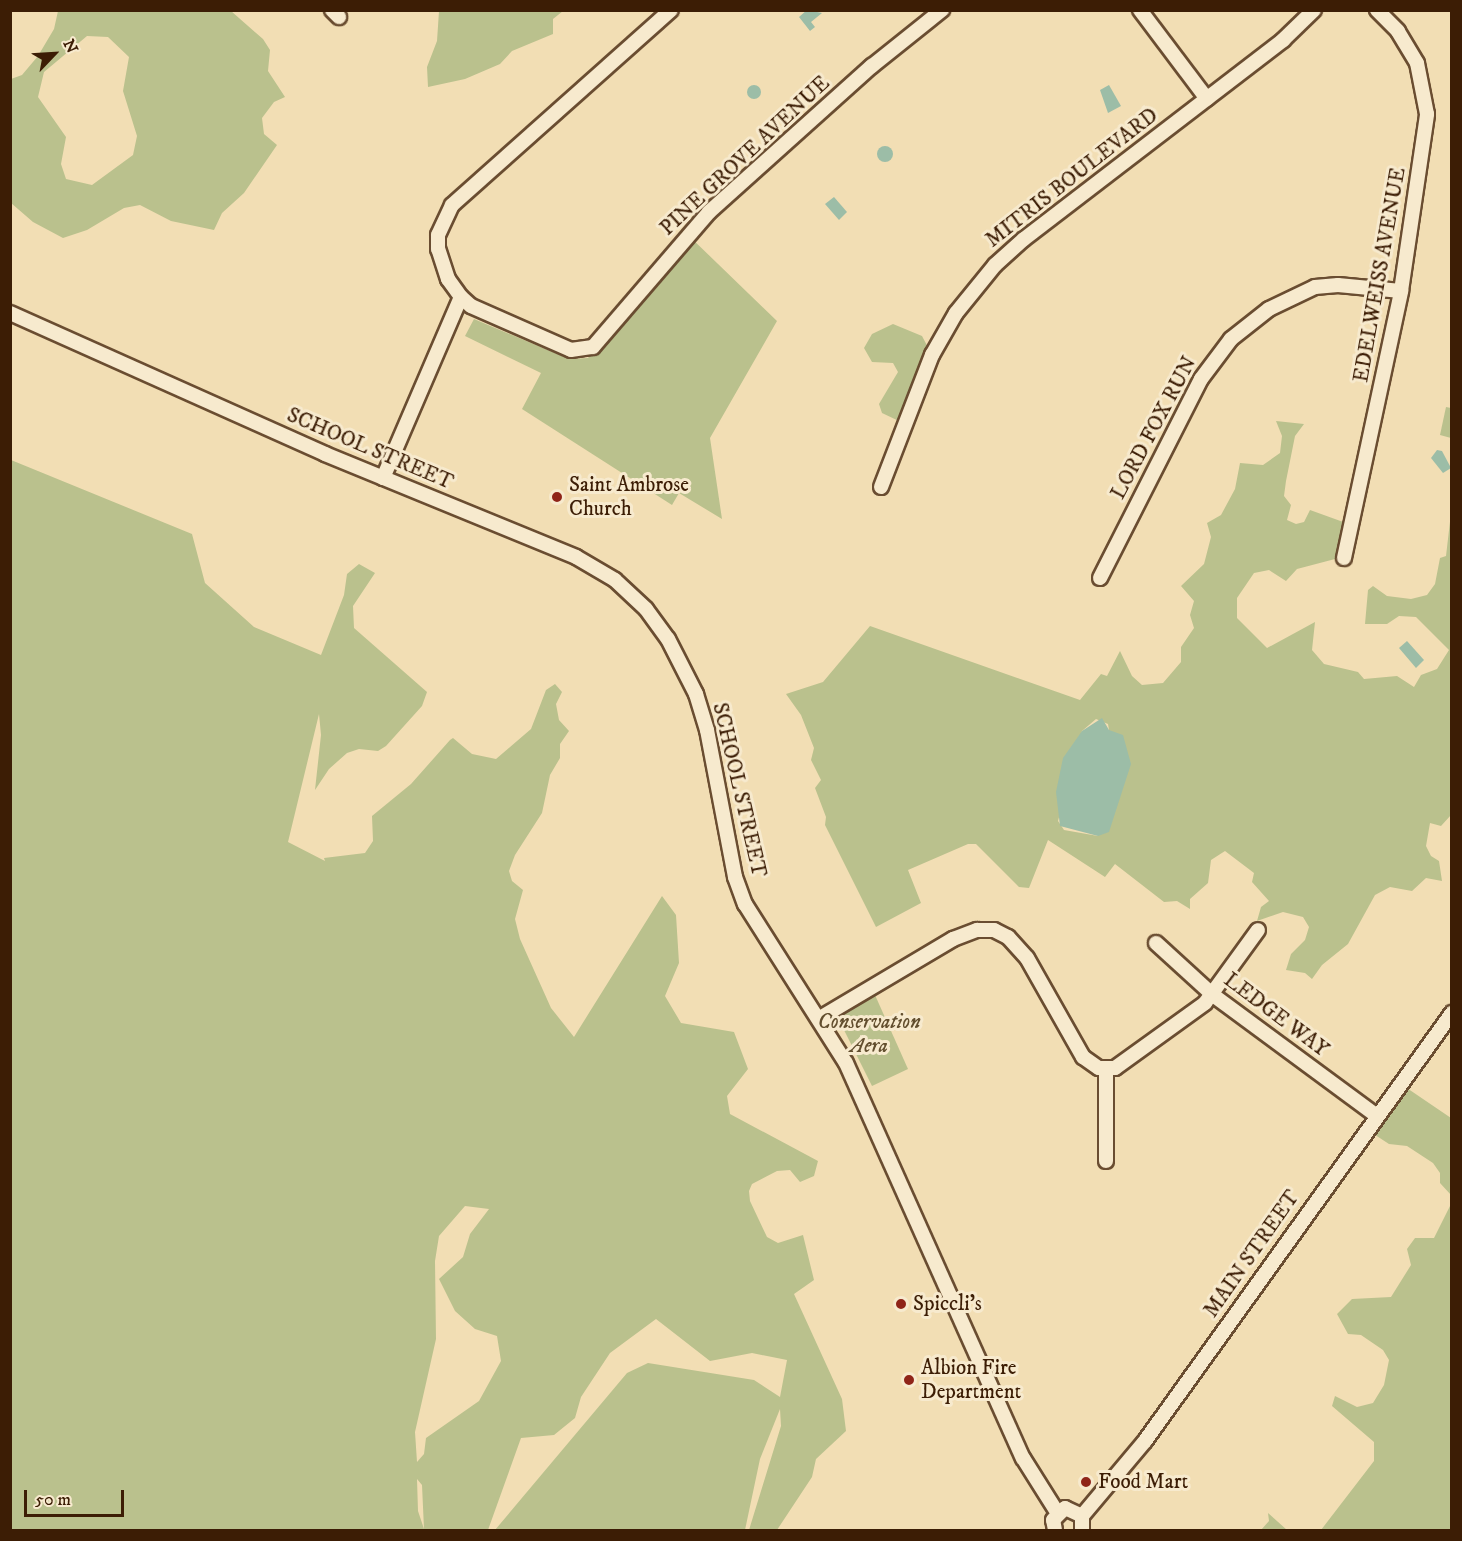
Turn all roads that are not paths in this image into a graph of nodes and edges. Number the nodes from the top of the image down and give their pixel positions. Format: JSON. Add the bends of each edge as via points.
{"nodes":[{"id":1,"x":671,"y":10,"type":"edge"},
{"id":2,"x":942,"y":10,"type":"edge"},
{"id":3,"x":1140,"y":10,"type":"edge"},
{"id":4,"x":1314,"y":10,"type":"edge"},
{"id":5,"x":1377,"y":10,"type":"edge"},
{"id":6,"x":1207,"y":99,"type":"junction"},
{"id":7,"x":1401,"y":291,"type":"junction"},
{"id":8,"x":461,"y":297,"type":"junction"},
{"id":9,"x":10,"y":313,"type":"edge"},
{"id":10,"x":383,"y":478,"type":"junction"},
{"id":11,"x":881,"y":487,"type":"dead end"},
{"id":12,"x":1344,"y":558,"type":"dead end"},
{"id":13,"x":1100,"y":578,"type":"dead end"},
{"id":14,"x":1258,"y":930,"type":"dead end"},
{"id":15,"x":1156,"y":943,"type":"dead end"},
{"id":16,"x":1213,"y":995,"type":"junction"},
{"id":17,"x":1452,"y":1012,"type":"edge"},
{"id":18,"x":820,"y":1018,"type":"junction"},
{"id":19,"x":1106,"y":1069,"type":"junction"},
{"id":20,"x":1376,"y":1114,"type":"junction"},
{"id":21,"x":1106,"y":1161,"type":"dead end"},
{"id":22,"x":1057,"y":1512,"type":"junction"},
{"id":23,"x":1082,"y":1516,"type":"junction"},
{"id":24,"x":1055,"y":1530,"type":"edge"},
{"id":25,"x":1082,"y":1530,"type":"edge"}],
"edges":[{"from":1,"to":8,"type":"street","via":[[452,205],[438,235],[438,249],[448,279]]},
{"from":2,"to":8,"type":"street","name":"PINE GROVE AVENUE","via":[[872,66],[709,212],[593,347],[571,350],[471,306]]},
{"from":3,"to":6,"type":"street"},
{"from":4,"to":6,"type":"street","name":"MITRIS BOULEVARD","via":[[1283,40]]},
{"from":5,"to":7,"type":"street","name":"EDELWEISS AVENUE","via":[[1398,31],[1417,63],[1427,114]]},
{"from":6,"to":11,"type":"street","name":"MITRIS BOULEVARD","via":[[1024,239],[975,289],[932,355]]},
{"from":7,"to":12,"type":"street","name":"EDELWEISS AVENUE"},
{"from":7,"to":13,"type":"street","name":"LORD FOX RUN","via":[[1338,285],[1315,287],[1269,309],[1230,339],[1201,379]]},
{"from":8,"to":10,"type":"street"},
{"from":9,"to":10,"type":"street","name":"SCHOOL STREET"},
{"from":10,"to":18,"type":"street","name":"SCHOOL STREET","via":[[576,558],[615,580],[646,609],[668,639],[696,694],[707,730],[735,877],[745,904]]},
{"from":14,"to":16,"type":"street"},
{"from":15,"to":16,"type":"street","name":"LEDGE WAY"},
{"from":16,"to":19,"type":"street","via":[[1157,1041],[1122,1064]]},
{"from":16,"to":20,"type":"street","name":"LEDGE WAY"},
{"from":17,"to":20,"type":"street","name":"MAIN STREET"},
{"from":18,"to":19,"type":"street","via":[[953,939],[977,930],[994,930],[1008,937],[1027,958],[1083,1057]]},
{"from":18,"to":22,"type":"street","name":"SCHOOL STREET","via":[[856,1083],[1023,1458]]},
{"from":19,"to":21,"type":"street"},
{"from":20,"to":23,"type":"street","name":"MAIN STREET","via":[[1145,1441]]},
{"from":22,"to":23,"type":"street","via":[[1075,1509]]},
{"from":22,"to":24,"type":"street","via":[[1053,1520]]},
{"from":23,"to":25,"type":"street"}]}
